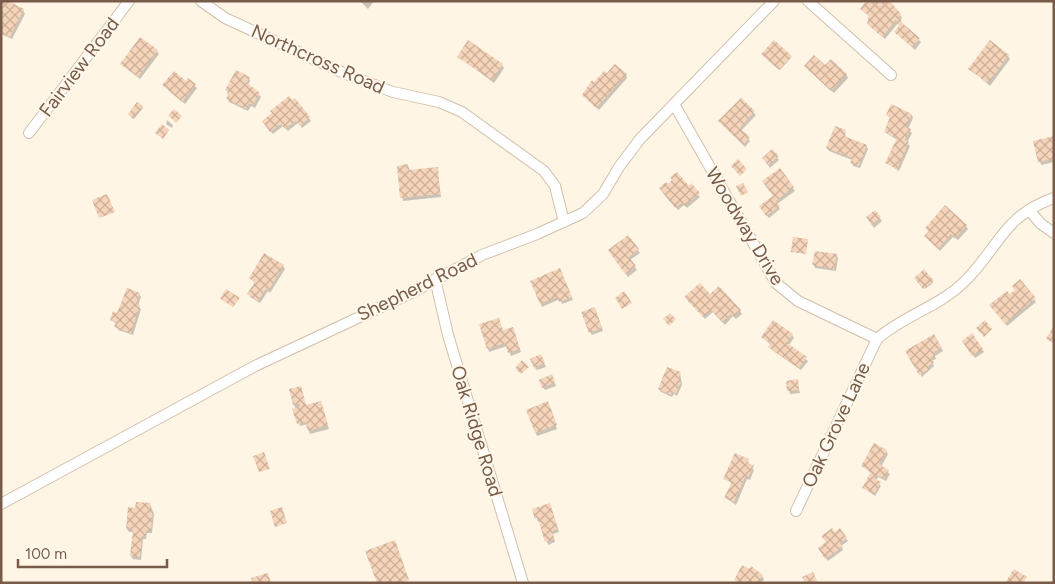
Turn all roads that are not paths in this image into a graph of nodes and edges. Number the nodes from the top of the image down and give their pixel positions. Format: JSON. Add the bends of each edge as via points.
{"nodes":[{"id":1,"x":129,"y":1,"type":"edge"},
{"id":2,"x":201,"y":1,"type":"edge"},
{"id":3,"x":774,"y":1,"type":"edge"},
{"id":4,"x":808,"y":1,"type":"edge"},
{"id":5,"x":891,"y":75,"type":"dead end"},
{"id":6,"x":674,"y":104,"type":"junction"},
{"id":7,"x":29,"y":132,"type":"dead end"},
{"id":8,"x":1054,"y":198,"type":"edge"},
{"id":9,"x":1029,"y":210,"type":"junction"},
{"id":10,"x":564,"y":222,"type":"junction"},
{"id":11,"x":1054,"y":233,"type":"edge"},
{"id":12,"x":435,"y":279,"type":"junction"},
{"id":13,"x":877,"y":339,"type":"junction"},
{"id":14,"x":1,"y":504,"type":"edge"},
{"id":15,"x":796,"y":511,"type":"dead end"},
{"id":16,"x":522,"y":583,"type":"edge"}],
"edges":[{"from":1,"to":7,"type":"street","name":"Fairview Road"},
{"from":2,"to":10,"type":"street","name":"Northcross Road","via":[[225,18],[346,74],[462,112],[544,171],[555,186]]},
{"from":3,"to":6,"type":"street","name":"Shepherd Road"},
{"from":4,"to":5,"type":"street"},
{"from":6,"to":10,"type":"street","name":"Shepherd Road","via":[[629,152],[594,205]]},
{"from":6,"to":13,"type":"street","name":"Woodway Drive","via":[[776,284],[798,301]]},
{"from":8,"to":9,"type":"street"},
{"from":9,"to":11,"type":"street"},
{"from":9,"to":13,"type":"street","via":[[1000,236],[963,283],[950,294],[886,330]]},
{"from":10,"to":12,"type":"street","name":"Shepherd Road","via":[[482,255]]},
{"from":12,"to":14,"type":"street","name":"Shepherd Road","via":[[255,366]]},
{"from":12,"to":16,"type":"street","name":"Oak Ridge Road","via":[[448,335]]},
{"from":13,"to":15,"type":"street","name":"Oak Grove Lane"}]}
